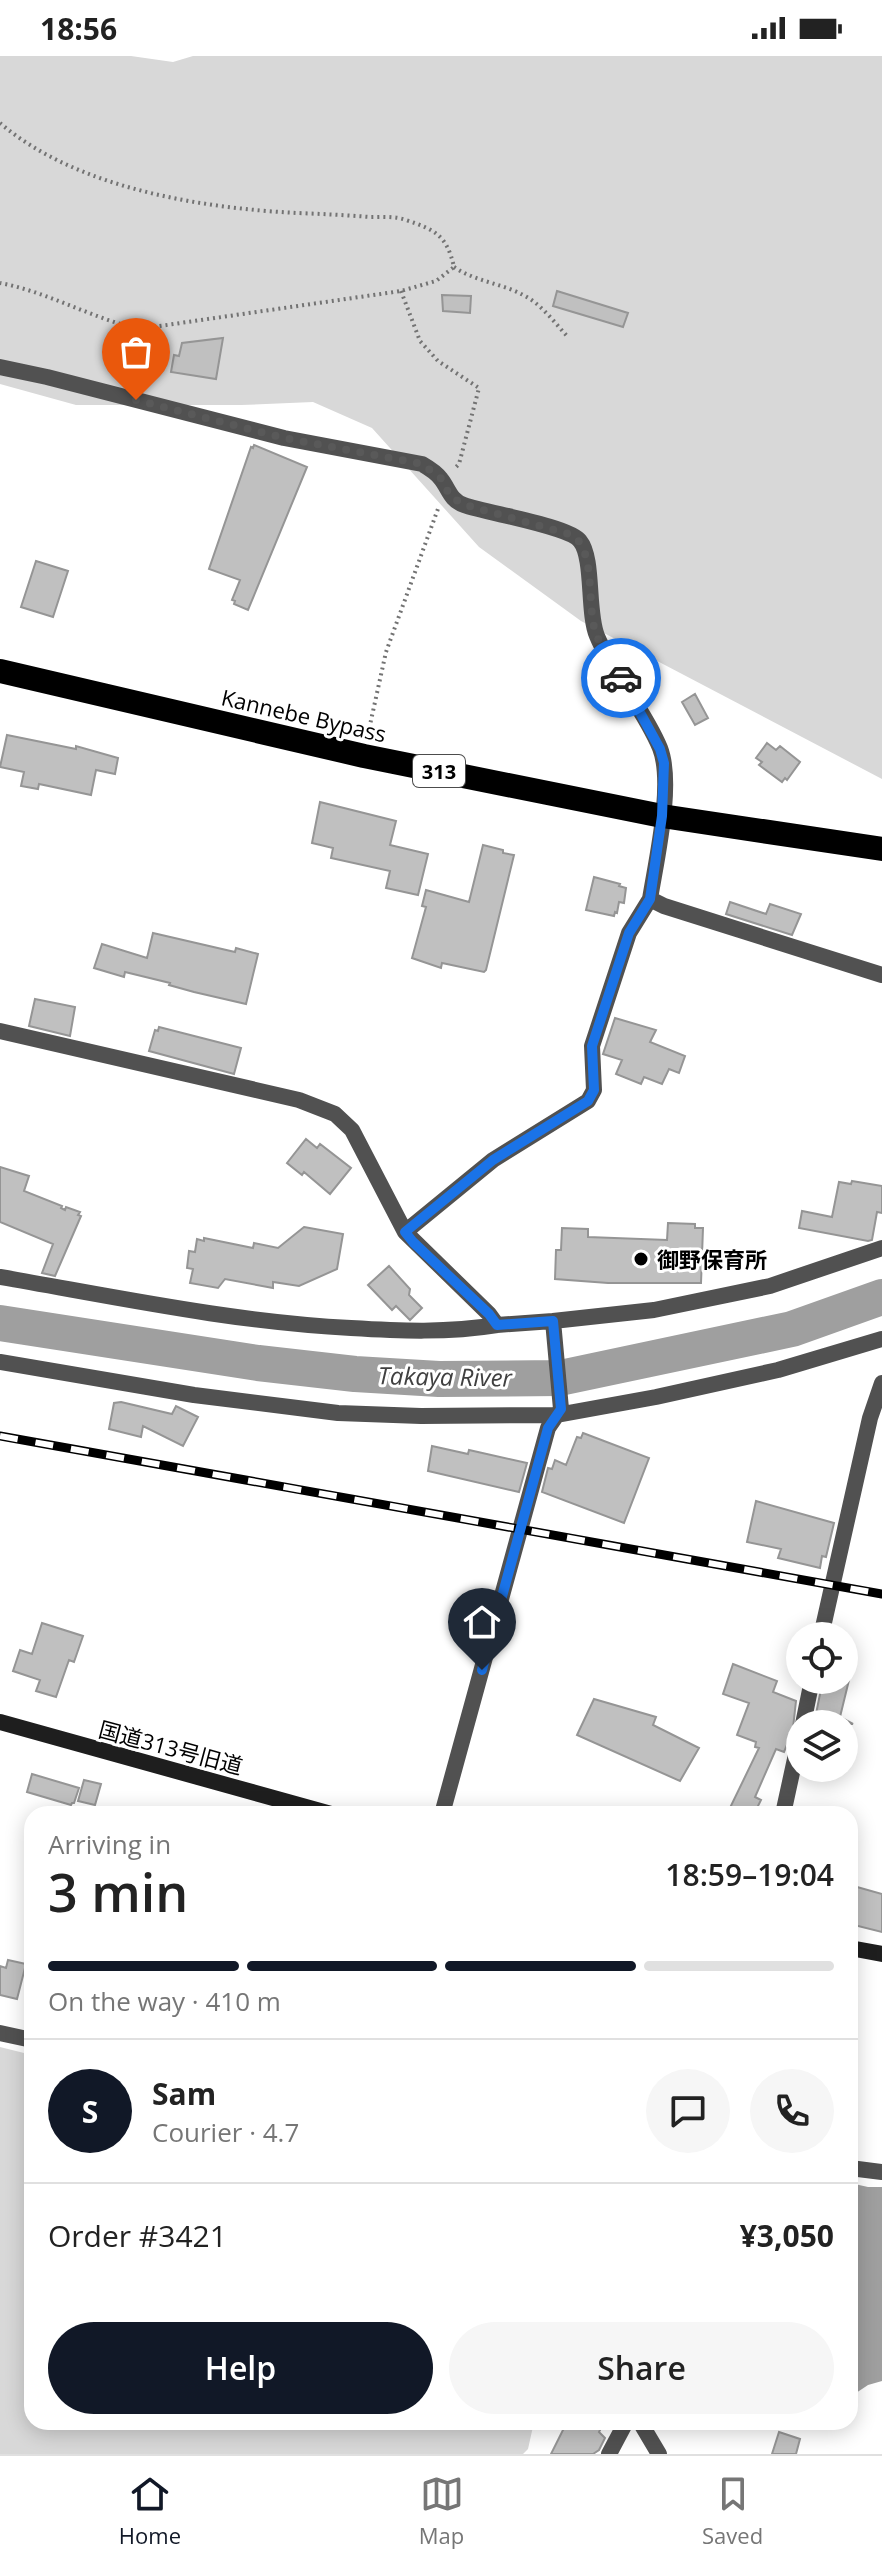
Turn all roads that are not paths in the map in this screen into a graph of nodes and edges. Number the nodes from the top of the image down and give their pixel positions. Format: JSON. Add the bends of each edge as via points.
{"nodes":[{"id":1,"x":0,"y":367,"type":"edge"},
{"id":2,"x":0,"y":671,"type":"edge"},
{"id":3,"x":662,"y":816,"type":"junction"},
{"id":4,"x":882,"y":849,"type":"edge"},
{"id":5,"x":650,"y":899,"type":"junction"},
{"id":6,"x":882,"y":975,"type":"edge"},
{"id":7,"x":0,"y":1031,"type":"edge"},
{"id":8,"x":405,"y":1232,"type":"junction"},
{"id":9,"x":882,"y":1248,"type":"edge"},
{"id":10,"x":0,"y":1277,"type":"edge"},
{"id":11,"x":497,"y":1325,"type":"junction"},
{"id":12,"x":553,"y":1325,"type":"junction"},
{"id":13,"x":882,"y":1339,"type":"edge"},
{"id":14,"x":0,"y":1362,"type":"edge"},
{"id":15,"x":882,"y":1383,"type":"edge"},
{"id":16,"x":559,"y":1410,"type":"junction"},
{"id":17,"x":824,"y":1622,"type":"edge"},
{"id":18,"x":0,"y":1722,"type":"edge"},
{"id":19,"x":790,"y":1782,"type":"edge"},
{"id":20,"x":302,"y":1806,"type":"edge"},
{"id":21,"x":444,"y":1806,"type":"edge"},
{"id":22,"x":785,"y":1806,"type":"edge"},
{"id":23,"x":858,"y":1950,"type":"edge"},
{"id":24,"x":882,"y":1954,"type":"edge"},
{"id":25,"x":0,"y":2033,"type":"edge"},
{"id":26,"x":24,"y":2038,"type":"edge"},
{"id":27,"x":858,"y":2169,"type":"edge"},
{"id":28,"x":882,"y":2172,"type":"edge"},
{"id":29,"x":622,"y":2430,"type":"edge"},
{"id":30,"x":645,"y":2430,"type":"edge"},
{"id":31,"x":609,"y":2454,"type":"edge"},
{"id":32,"x":659,"y":2454,"type":"edge"}],
"edges":[{"from":1,"to":3,"type":"street","via":[[284,438],[422,464],[462,504],[580,540],[597,636],[660,749]]},
{"from":2,"to":3,"type":"highway","name":"Kannebe Bypass","number":"313","via":[[364,756]]},
{"from":3,"to":4,"type":"highway","name":"Kannebe Bypass","number":"313"},
{"from":3,"to":5,"type":"street"},
{"from":5,"to":6,"type":"street"},
{"from":5,"to":8,"type":"street","via":[[629,933],[592,1046],[594,1090],[588,1101],[493,1160]]},
{"from":7,"to":8,"type":"street","via":[[299,1100],[335,1114],[352,1130]]},
{"from":8,"to":11,"type":"street"},
{"from":9,"to":12,"type":"street","via":[[770,1286]]},
{"from":10,"to":11,"type":"street","via":[[300,1326],[402,1331]]},
{"from":11,"to":12,"type":"street"},
{"from":12,"to":16,"type":"street"},
{"from":13,"to":16,"type":"street","via":[[778,1370],[656,1397]]},
{"from":14,"to":16,"type":"street","via":[[338,1413]]},
{"from":15,"to":17,"type":"street"},
{"from":16,"to":21,"type":"street","via":[[548,1428]]},
{"from":18,"to":20,"type":"street","name":"国道313号旧道"},
{"from":19,"to":22,"type":"street"},
{"from":23,"to":24,"type":"street"},
{"from":25,"to":26,"type":"street"},
{"from":27,"to":28,"type":"street"},
{"from":29,"to":31,"type":"street"},
{"from":30,"to":32,"type":"street"}]}
